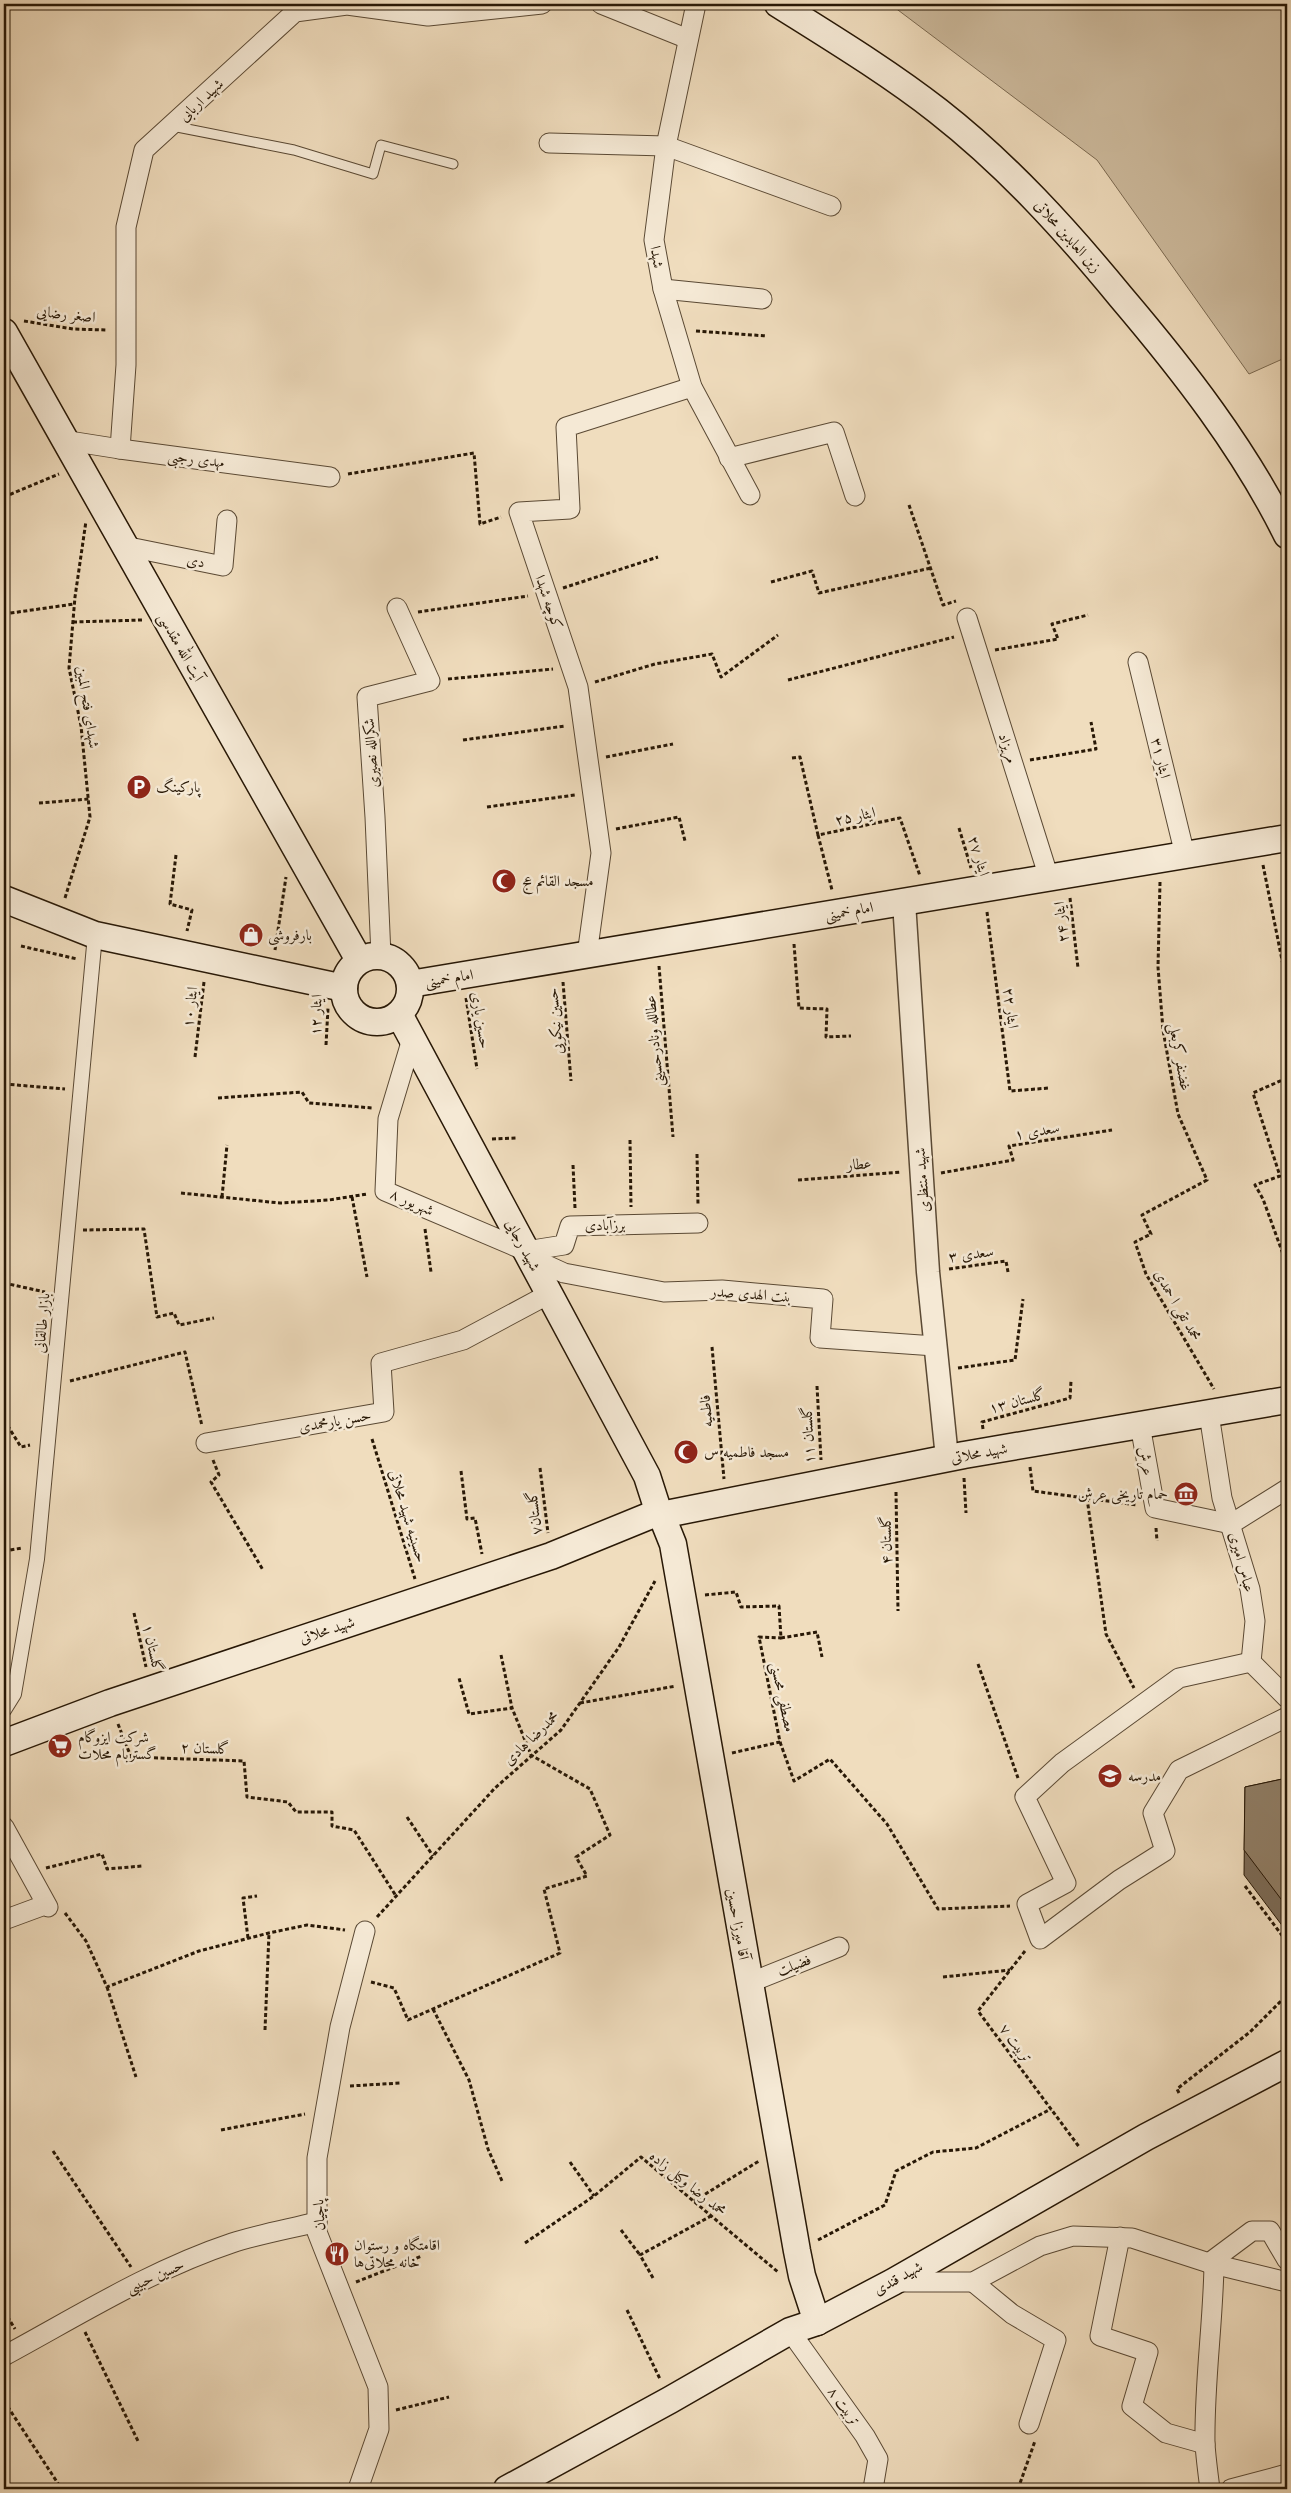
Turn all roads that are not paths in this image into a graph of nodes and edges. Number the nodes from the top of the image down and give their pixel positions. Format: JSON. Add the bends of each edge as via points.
{"nodes":[{"id":1,"x":542,"y":4,"type":"edge"},
{"id":2,"x":601,"y":4,"type":"edge"},
{"id":3,"x":696,"y":4,"type":"edge"},
{"id":4,"x":778,"y":4,"type":"edge"},
{"id":5,"x":295,"y":8,"type":"edge"},
{"id":6,"x":688,"y":39,"type":"junction"},
{"id":7,"x":172,"y":126,"type":"junction"},
{"id":8,"x":549,"y":142,"type":"dead end"},
{"id":9,"x":666,"y":146,"type":"junction"},
{"id":10,"x":453,"y":164,"type":"dead end"},
{"id":11,"x":831,"y":206,"type":"dead end"},
{"id":12,"x":664,"y":289,"type":"junction"},
{"id":13,"x":762,"y":299,"type":"dead end"},
{"id":14,"x":12,"y":326,"type":"edge"},
{"id":15,"x":692,"y":387,"type":"junction"},
{"id":16,"x":63,"y":440,"type":"junction"},
{"id":17,"x":120,"y":449,"type":"junction"},
{"id":18,"x":729,"y":458,"type":"junction"},
{"id":19,"x":330,"y":476,"type":"road end"},
{"id":20,"x":750,"y":495,"type":"dead end"},
{"id":21,"x":855,"y":496,"type":"dead end"},
{"id":22,"x":228,"y":520,"type":"dead end"},
{"id":23,"x":1287,"y":535,"type":"edge"},
{"id":24,"x":124,"y":546,"type":"junction"},
{"id":25,"x":398,"y":611,"type":"road end"},
{"id":26,"x":969,"y":626,"type":"road end"},
{"id":27,"x":1138,"y":662,"type":"dead end"},
{"id":28,"x":1287,"y":838,"type":"edge"},
{"id":29,"x":1172,"y":857,"type":"junction"},
{"id":30,"x":1058,"y":876,"type":"junction"},
{"id":31,"x":4,"y":899,"type":"edge"},
{"id":32,"x":916,"y":900,"type":"junction"},
{"id":33,"x":95,"y":935,"type":"junction"},
{"id":34,"x":574,"y":957,"type":"junction"},
{"id":35,"x":370,"y":958,"type":"junction"},
{"id":36,"x":410,"y":984,"type":"junction"},
{"id":37,"x":336,"y":986,"type":"junction"},
{"id":38,"x":399,"y":1014,"type":"junction"},
{"id":39,"x":412,"y":1039,"type":"junction"},
{"id":40,"x":698,"y":1223,"type":"road end"},
{"id":41,"x":528,"y":1254,"type":"junction"},
{"id":42,"x":549,"y":1294,"type":"junction"},
{"id":43,"x":936,"y":1346,"type":"junction"},
{"id":44,"x":1287,"y":1400,"type":"edge"},
{"id":45,"x":1218,"y":1412,"type":"junction"},
{"id":46,"x":1140,"y":1425,"type":"junction"},
{"id":47,"x":206,"y":1443,"type":"road end"},
{"id":48,"x":966,"y":1455,"type":"junction"},
{"id":49,"x":1287,"y":1489,"type":"edge"},
{"id":50,"x":660,"y":1514,"type":"junction"},
{"id":51,"x":1231,"y":1524,"type":"junction"},
{"id":52,"x":1251,"y":1662,"type":"junction"},
{"id":53,"x":1287,"y":1698,"type":"edge"},
{"id":54,"x":4,"y":1710,"type":"edge"},
{"id":55,"x":1287,"y":1717,"type":"edge"},
{"id":56,"x":4,"y":1743,"type":"edge"},
{"id":57,"x":4,"y":1827,"type":"edge"},
{"id":58,"x":4,"y":1920,"type":"edge"},
{"id":59,"x":365,"y":1931,"type":"road end"},
{"id":60,"x":838,"y":1947,"type":"dead end"},
{"id":61,"x":749,"y":1983,"type":"junction"},
{"id":62,"x":1287,"y":2063,"type":"edge"},
{"id":63,"x":317,"y":2222,"type":"junction"},
{"id":64,"x":1120,"y":2237,"type":"junction"},
{"id":65,"x":1287,"y":2260,"type":"edge"},
{"id":66,"x":1211,"y":2264,"type":"junction"},
{"id":67,"x":893,"y":2282,"type":"junction"},
{"id":68,"x":973,"y":2282,"type":"junction"},
{"id":69,"x":1287,"y":2282,"type":"edge"},
{"id":70,"x":817,"y":2322,"type":"junction"},
{"id":71,"x":790,"y":2331,"type":"junction"},
{"id":72,"x":4,"y":2356,"type":"edge"},
{"id":73,"x":1029,"y":2424,"type":"road end"},
{"id":74,"x":1205,"y":2444,"type":"junction"},
{"id":75,"x":1287,"y":2474,"type":"edge"},
{"id":76,"x":358,"y":2489,"type":"edge"},
{"id":77,"x":507,"y":2489,"type":"edge"},
{"id":78,"x":873,"y":2489,"type":"edge"},
{"id":79,"x":1210,"y":2489,"type":"edge"},
{"id":80,"x":1231,"y":2489,"type":"edge"}],
"edges":[{"from":1,"to":5,"type":"street","name":"شهید اربابی","via":[[428,16],[346,5]]},
{"from":2,"to":6,"type":"street"},
{"from":3,"to":6,"type":"street","name":"شهدا"},
{"from":4,"to":23,"type":"main road","name":"زین العابدین محلاتی","via":[[938,111],[1012,175],[1094,264],[1168,353],[1264,489]]},
{"from":5,"to":7,"type":"street","name":"شهید اربابی"},
{"from":6,"to":9,"type":"street","name":"شهدا"},
{"from":7,"to":10,"type":"lane","via":[[294,150],[374,174],[381,145]]},
{"from":7,"to":17,"type":"street","name":"شهید اربابی","via":[[144,150],[126,227],[126,365]]},
{"from":8,"to":9,"type":"street"},
{"from":9,"to":11,"type":"street"},
{"from":9,"to":12,"type":"street","name":"شهدا","via":[[654,240]]},
{"from":12,"to":13,"type":"street"},
{"from":12,"to":15,"type":"street","name":"شهدا"},
{"from":14,"to":16,"type":"main road","name":"آیت الله مقدسی"},
{"from":15,"to":18,"type":"street","name":"شهدا"},
{"from":15,"to":34,"type":"street","name":"کوچه شهدا","via":[[566,427],[570,509],[519,512],[578,687],[601,852]]},
{"from":16,"to":17,"type":"street","name":"مهدی رجبی"},
{"from":16,"to":24,"type":"main road","name":"آیت الله مقدسی"},
{"from":17,"to":19,"type":"street","name":"مهدی رجبی"},
{"from":18,"to":20,"type":"street","name":"شهدا"},
{"from":18,"to":21,"type":"street","via":[[834,432]]},
{"from":22,"to":24,"type":"street","name":"دی","via":[[223,566]]},
{"from":24,"to":35,"type":"main road","name":"آیت الله مقدسی","via":[[291,840]]},
{"from":25,"to":35,"type":"street","name":"شکرالله نصیری","via":[[430,681],[367,696],[375,817]]},
{"from":26,"to":30,"type":"street","name":"مریزاد","via":[[1012,763]]},
{"from":27,"to":29,"type":"street","name":"ایثار ۳۱"},
{"from":28,"to":29,"type":"main road","name":"امام خمینی"},
{"from":29,"to":30,"type":"main road","name":"امام خمینی"},
{"from":30,"to":32,"type":"main road","name":"امام خمینی"},
{"from":31,"to":33,"type":"main road"},
{"from":32,"to":34,"type":"main road","name":"امام خمینی"},
{"from":32,"to":43,"type":"street","name":"شهید منتظری","via":[[922,1174]]},
{"from":33,"to":37,"type":"main road"},
{"from":33,"to":54,"type":"street","name":"بازار طالقانی","via":[[35,1568],[14,1694]]},
{"from":34,"to":36,"type":"main road","name":"امام خمینی"},
{"from":35,"to":36,"type":"main road","via":[[391,958],[407,974]]},
{"from":35,"to":37,"type":"main road","via":[[351,968]]},
{"from":36,"to":38,"type":"main road","via":[[406,1006]]},
{"from":37,"to":38,"type":"main road","via":[[350,1009],[368,1021],[389,1020]]},
{"from":38,"to":39,"type":"main road","name":"شهید رجایی"},
{"from":39,"to":41,"type":"main road","name":"شهید رجایی"},
{"from":39,"to":41,"type":"street","name":"۸ شهریور","via":[[388,1119],[385,1192]]},
{"from":40,"to":41,"type":"street","name":"برزآبادی","via":[[570,1226],[564,1245]]},
{"from":41,"to":42,"type":"main road","name":"شهید رجایی"},
{"from":41,"to":43,"type":"street","name":"بنت الهدی صدر","via":[[564,1273],[664,1292],[722,1290],[823,1299],[820,1338]]},
{"from":42,"to":47,"type":"street","name":"حسن یارمحمدی","via":[[463,1340],[381,1363],[384,1412]]},
{"from":42,"to":50,"type":"main road","name":"شهید رجایی","via":[[647,1476]]},
{"from":43,"to":48,"type":"street","name":"شهید منتظری","via":[[938,1371]]},
{"from":44,"to":45,"type":"main road","name":"شهید محلاتی"},
{"from":45,"to":46,"type":"main road","name":"شهید محلاتی"},
{"from":45,"to":51,"type":"street","name":"عباس امیری","via":[[1222,1498]]},
{"from":46,"to":48,"type":"main road","name":"شهید محلاتی"},
{"from":46,"to":51,"type":"street","name":"عرش","via":[[1155,1508]]},
{"from":48,"to":50,"type":"main road","name":"شهید محلاتی"},
{"from":49,"to":51,"type":"street"},
{"from":50,"to":56,"type":"main road","name":"شهید محلاتی","via":[[551,1556],[110,1703]]},
{"from":50,"to":61,"type":"main road","name":"آقا میرزا حسین","via":[[673,1544]]},
{"from":51,"to":52,"type":"street","name":"عباس امیری","via":[[1256,1621]]},
{"from":52,"to":53,"type":"street"},
{"from":52,"to":55,"type":"street","via":[[1179,1678],[1062,1763],[1025,1797],[1066,1883],[1026,1904],[1040,1939],[1119,1880],[1165,1851],[1153,1813],[1179,1770]]},
{"from":57,"to":58,"type":"street","via":[[30,1872],[45,1907]]},
{"from":59,"to":63,"type":"street","name":"پاچیان","via":[[340,2027],[317,2158]]},
{"from":60,"to":61,"type":"street","name":"فضیلت"},
{"from":61,"to":70,"type":"main road","name":"آقا میرزا حسین","via":[[802,2276]]},
{"from":62,"to":67,"type":"main road","name":"شهید قندی","via":[[1146,2137]]},
{"from":63,"to":72,"type":"street","name":"حسین حبیبی","via":[[232,2243],[141,2282]]},
{"from":63,"to":76,"type":"street","name":"پاچیان","via":[[317,2232],[378,2387],[379,2429]]},
{"from":64,"to":66,"type":"street"},
{"from":64,"to":68,"type":"street","via":[[1073,2236],[1040,2246]]},
{"from":64,"to":74,"type":"street","via":[[1100,2336],[1148,2352],[1132,2406],[1166,2432]]},
{"from":65,"to":66,"type":"street","via":[[1270,2232],[1252,2231]]},
{"from":66,"to":69,"type":"street"},
{"from":66,"to":74,"type":"street","via":[[1213,2314]]},
{"from":67,"to":68,"type":"street"},
{"from":67,"to":70,"type":"main road","name":"شهید قندی"},
{"from":68,"to":73,"type":"street","via":[[1012,2314],[1056,2340]]},
{"from":70,"to":71,"type":"main road","name":"شهید قندی"},
{"from":71,"to":77,"type":"main road","name":"شهید قندی"},
{"from":71,"to":78,"type":"street","name":"تربیت ۸","via":[[878,2459]]},
{"from":74,"to":79,"type":"street"},
{"from":75,"to":80,"type":"street"}]}
